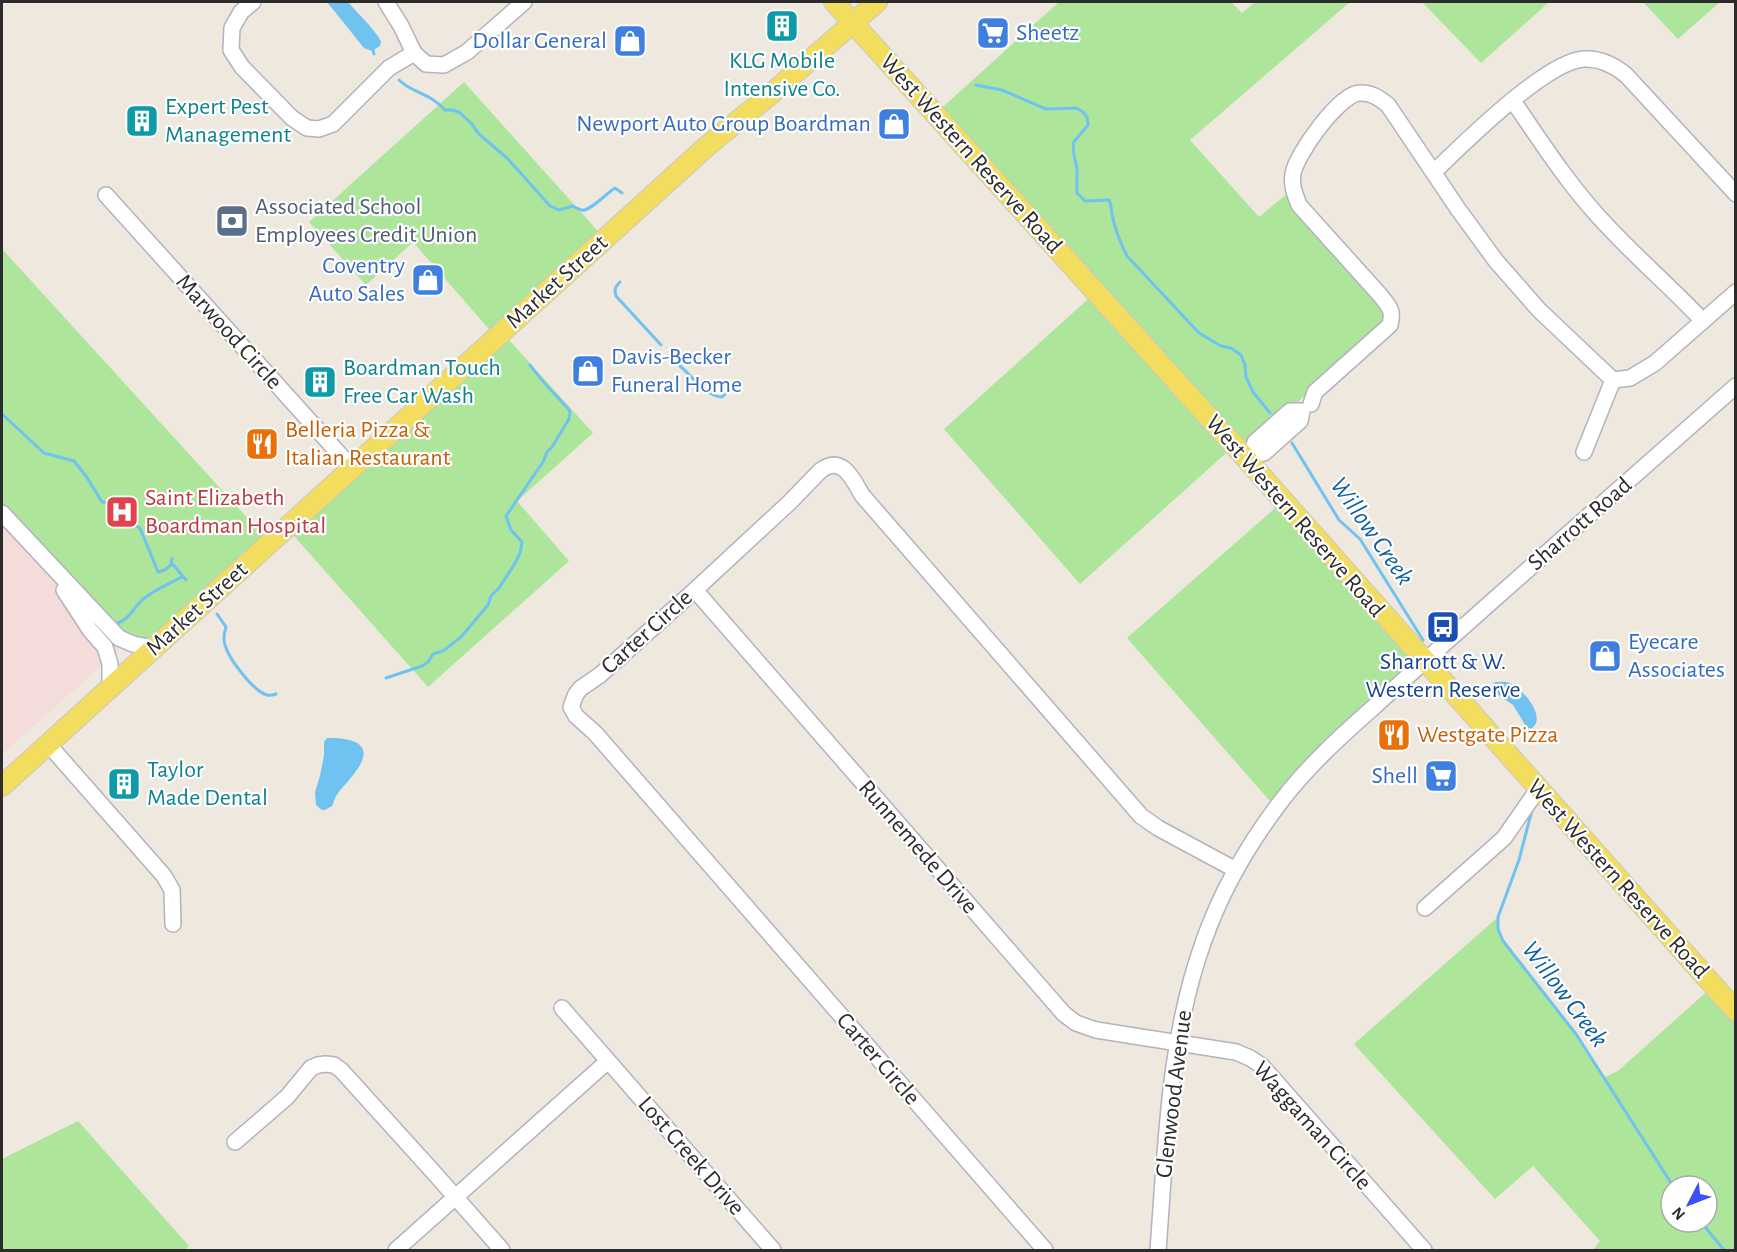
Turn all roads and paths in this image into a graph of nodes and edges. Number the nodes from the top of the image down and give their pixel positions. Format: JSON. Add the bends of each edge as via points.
{"nodes":[{"id":1,"x":253,"y":2,"type":"edge"},
{"id":2,"x":386,"y":2,"type":"edge"},
{"id":3,"x":524,"y":2,"type":"edge"},
{"id":4,"x":834,"y":2,"type":"edge"},
{"id":5,"x":877,"y":2,"type":"edge"},
{"id":6,"x":853,"y":23,"type":"junction"},
{"id":7,"x":414,"y":53,"type":"junction"},
{"id":8,"x":1513,"y":100,"type":"junction"},
{"id":9,"x":1434,"y":172,"type":"junction"},
{"id":10,"x":1736,"y":194,"type":"edge"},
{"id":11,"x":106,"y":195,"type":"dead end"},
{"id":12,"x":1736,"y":292,"type":"edge"},
{"id":13,"x":1703,"y":321,"type":"junction"},
{"id":14,"x":1613,"y":380,"type":"junction"},
{"id":15,"x":1736,"y":386,"type":"edge"},
{"id":16,"x":1311,"y":404,"type":"dead end"},
{"id":17,"x":1584,"y":452,"type":"dead end"},
{"id":18,"x":352,"y":468,"type":"junction"},
{"id":19,"x":2,"y":513,"type":"edge"},
{"id":20,"x":50,"y":567,"type":"junction"},
{"id":21,"x":695,"y":590,"type":"junction"},
{"id":22,"x":154,"y":648,"type":"junction"},
{"id":23,"x":1424,"y":661,"type":"junction"},
{"id":24,"x":110,"y":688,"type":"junction"},
{"id":25,"x":48,"y":744,"type":"junction"},
{"id":26,"x":2,"y":786,"type":"edge"},
{"id":27,"x":1538,"y":789,"type":"junction"},
{"id":28,"x":1236,"y":870,"type":"junction"},
{"id":29,"x":1425,"y":908,"type":"dead end"},
{"id":30,"x":173,"y":924,"type":"dead end"},
{"id":31,"x":562,"y":1008,"type":"dead end"},
{"id":32,"x":1736,"y":1011,"type":"edge"},
{"id":33,"x":1177,"y":1043,"type":"junction"},
{"id":34,"x":608,"y":1061,"type":"junction"},
{"id":35,"x":235,"y":1142,"type":"dead end"},
{"id":36,"x":455,"y":1196,"type":"junction"},
{"id":37,"x":396,"y":1251,"type":"edge"},
{"id":38,"x":502,"y":1251,"type":"edge"},
{"id":39,"x":773,"y":1251,"type":"edge"},
{"id":40,"x":1045,"y":1251,"type":"edge"},
{"id":41,"x":1158,"y":1251,"type":"edge"},
{"id":42,"x":1424,"y":1251,"type":"edge"}],
"edges":[{"from":1,"to":7,"type":"street","via":[[241,12],[232,28],[231,50],[242,67],[307,128],[333,124],[389,68]]},
{"from":2,"to":7,"type":"street"},
{"from":3,"to":7,"type":"street","via":[[467,52],[444,65],[426,64]]},
{"from":4,"to":6,"type":"main road","name":"West Western Reserve Road"},
{"from":5,"to":6,"type":"main road","name":"Market Street"},
{"from":6,"to":18,"type":"main road","name":"Market Street","via":[[706,147]]},
{"from":6,"to":23,"type":"main road","name":"West Western Reserve Road","via":[[1249,457]]},
{"from":8,"to":9,"type":"street"},
{"from":8,"to":10,"type":"street","via":[[1570,62],[1584,58],[1614,65]]},
{"from":8,"to":13,"type":"street","via":[[1596,214]]},
{"from":9,"to":14,"type":"street","via":[[1496,261],[1539,310]]},
{"from":9,"to":16,"type":"street","via":[[1388,105],[1370,94],[1358,93],[1341,103],[1298,161],[1293,189],[1299,205],[1380,295],[1393,316],[1390,325],[1315,392]]},
{"from":11,"to":18,"type":"street","name":"Marwood Circle"},
{"from":12,"to":13,"type":"street"},
{"from":13,"to":14,"type":"street","via":[[1649,367],[1630,378]]},
{"from":14,"to":17,"type":"street"},
{"from":15,"to":23,"type":"street","name":"Sharrott Road"},
{"from":18,"to":22,"type":"main road","name":"Market Street"},
{"from":19,"to":20,"type":"street"},
{"from":20,"to":22,"type":"street","via":[[119,638]]},
{"from":20,"to":24,"type":"street","via":[[70,602],[105,647],[110,663]]},
{"from":21,"to":28,"type":"street","name":"Carter Circle","via":[[820,471],[832,465],[843,468],[867,501],[1141,816]]},
{"from":21,"to":33,"type":"street","name":"Runnemede Drive","via":[[1064,1014],[1083,1027]]},
{"from":21,"to":40,"type":"street","name":"Carter Circle","via":[[581,688],[572,710]]},
{"from":22,"to":24,"type":"main road","name":"Market Street"},
{"from":23,"to":27,"type":"main road","name":"West Western Reserve Road"},
{"from":23,"to":28,"type":"street","name":"Glenwood Avenue","via":[[1314,763],[1268,819]]},
{"from":24,"to":25,"type":"main road","name":"Market Street"},
{"from":25,"to":26,"type":"main road","name":"Market Street"},
{"from":25,"to":30,"type":"street","via":[[164,876],[172,890]]},
{"from":27,"to":29,"type":"street","via":[[1504,838]]},
{"from":27,"to":32,"type":"main road","name":"West Western Reserve Road"},
{"from":28,"to":33,"type":"street","name":"Glenwood Avenue","via":[[1203,941]]},
{"from":31,"to":34,"type":"street","name":"Lost Creek Drive"},
{"from":33,"to":41,"type":"street","name":"Glenwood Avenue"},
{"from":33,"to":42,"type":"street","name":"Waggaman Circle","via":[[1236,1052],[1262,1066]]},
{"from":34,"to":36,"type":"street"},
{"from":34,"to":39,"type":"street","name":"Lost Creek Drive"},
{"from":35,"to":36,"type":"street","via":[[287,1097],[311,1068],[334,1065]]},
{"from":36,"to":37,"type":"street"},
{"from":36,"to":38,"type":"street"}]}
